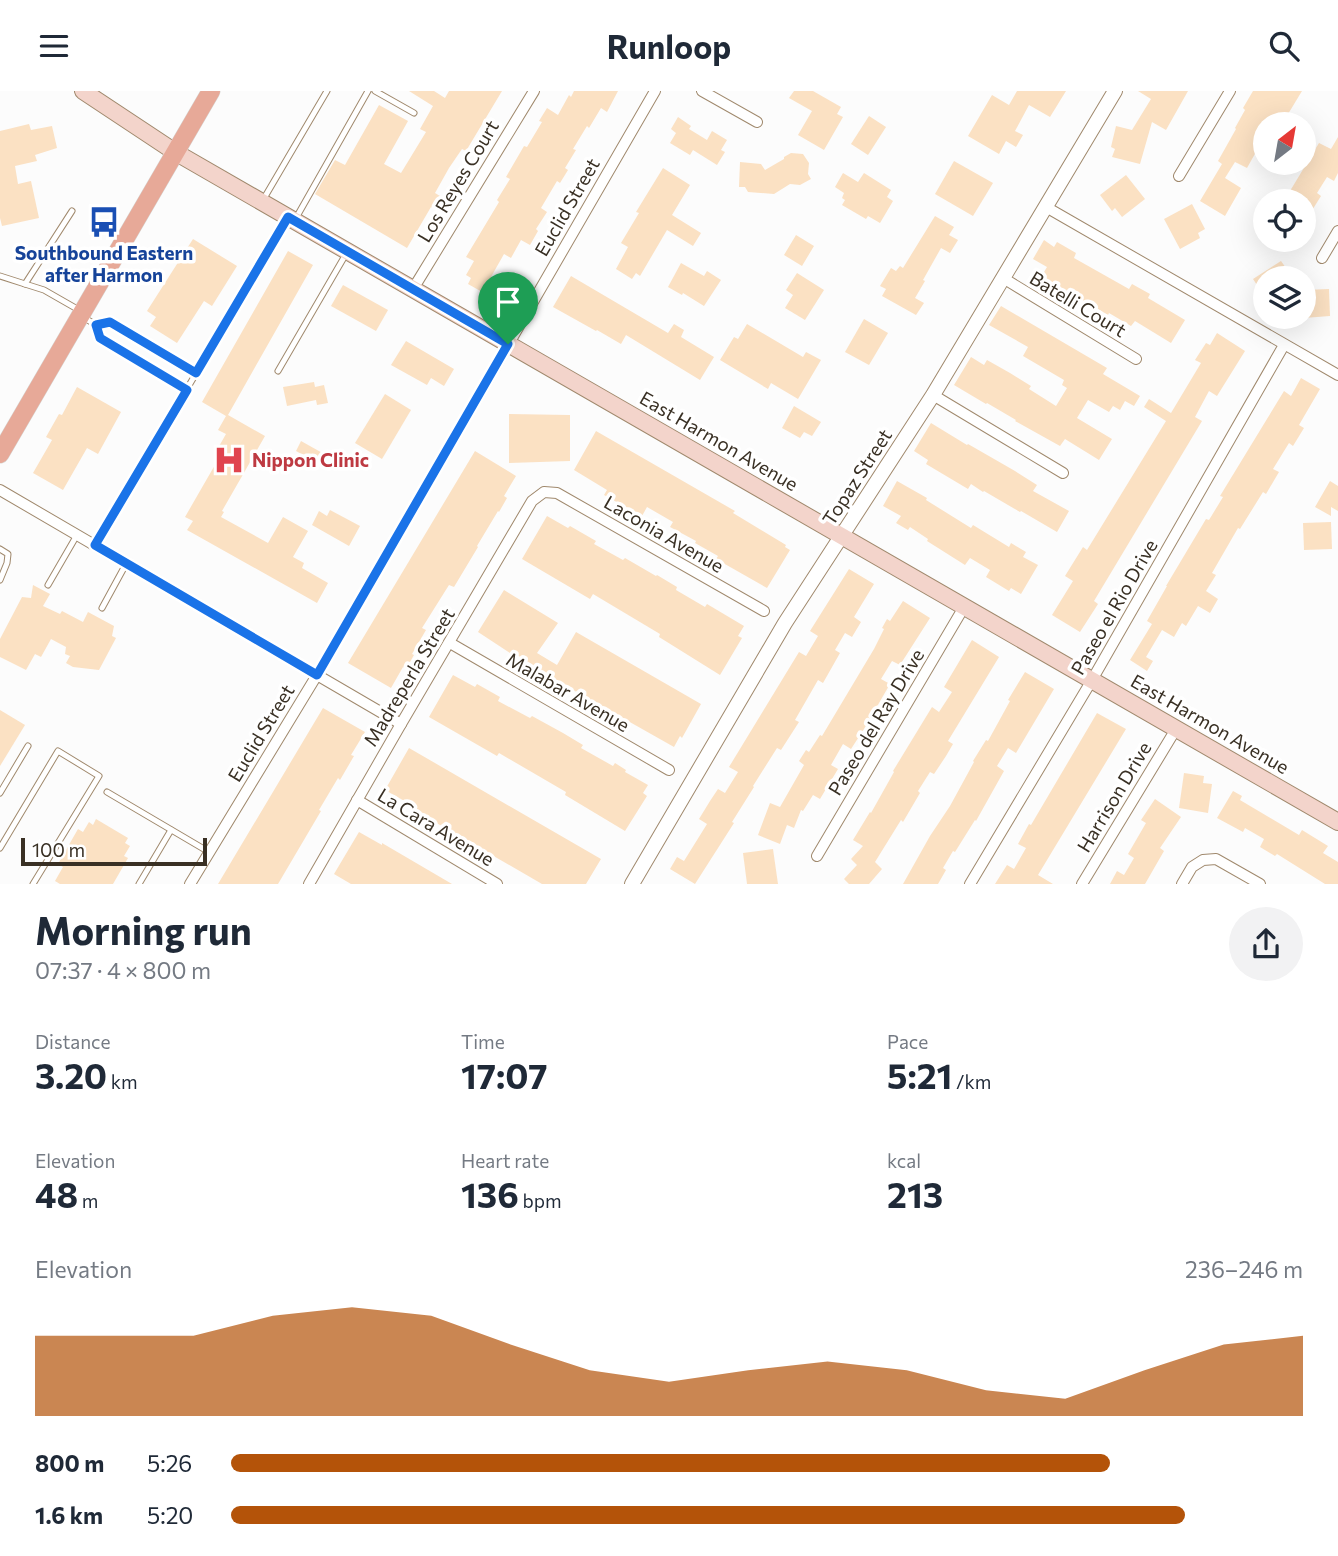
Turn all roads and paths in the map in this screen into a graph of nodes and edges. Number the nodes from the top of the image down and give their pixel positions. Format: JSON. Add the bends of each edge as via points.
{"nodes":[{"id":1,"x":83,"y":91,"type":"edge"},
{"id":2,"x":211,"y":91,"type":"edge"},
{"id":3,"x":327,"y":91,"type":"edge"},
{"id":4,"x":368,"y":91,"type":"edge"},
{"id":5,"x":375,"y":91,"type":"edge"},
{"id":6,"x":534,"y":91,"type":"edge"},
{"id":7,"x":655,"y":91,"type":"edge"},
{"id":8,"x":702,"y":91,"type":"edge"},
{"id":9,"x":1115,"y":91,"type":"edge"},
{"id":10,"x":1230,"y":91,"type":"edge"},
{"id":11,"x":414,"y":113,"type":"dead end"},
{"id":12,"x":757,"y":122,"type":"dead end"},
{"id":13,"x":175,"y":152,"type":"junction"},
{"id":14,"x":1179,"y":176,"type":"dead end"},
{"id":15,"x":262,"y":202,"type":"junction"},
{"id":16,"x":1046,"y":207,"type":"junction"},
{"id":17,"x":72,"y":211,"type":"dead end"},
{"id":18,"x":291,"y":219,"type":"junction"},
{"id":19,"x":1338,"y":231,"type":"edge"},
{"id":20,"x":347,"y":251,"type":"junction"},
{"id":21,"x":1322,"y":258,"type":"dead end"},
{"id":22,"x":0,"y":276,"type":"edge"},
{"id":23,"x":1003,"y":278,"type":"junction"},
{"id":24,"x":25,"y":284,"type":"junction"},
{"id":25,"x":413,"y":289,"type":"junction"},
{"id":26,"x":81,"y":314,"type":"junction"},
{"id":27,"x":96,"y":325,"type":"junction"},
{"id":28,"x":508,"y":344,"type":"junction"},
{"id":29,"x":1284,"y":345,"type":"junction"},
{"id":30,"x":1136,"y":359,"type":"dead end"},
{"id":31,"x":278,"y":371,"type":"dead end"},
{"id":32,"x":196,"y":373,"type":"junction"},
{"id":33,"x":1338,"y":375,"type":"edge"},
{"id":34,"x":187,"y":390,"type":"junction"},
{"id":35,"x":933,"y":395,"type":"junction"},
{"id":36,"x":0,"y":454,"type":"edge"},
{"id":37,"x":1063,"y":473,"type":"dead end"},
{"id":38,"x":0,"y":490,"type":"edge"},
{"id":39,"x":544,"y":492,"type":"joint"},
{"id":40,"x":77,"y":535,"type":"junction"},
{"id":41,"x":841,"y":536,"type":"junction"},
{"id":42,"x":95,"y":545,"type":"junction"},
{"id":43,"x":0,"y":549,"type":"edge"},
{"id":44,"x":126,"y":563,"type":"junction"},
{"id":45,"x":0,"y":580,"type":"edge"},
{"id":46,"x":48,"y":585,"type":"dead end"},
{"id":47,"x":964,"y":607,"type":"junction"},
{"id":48,"x":102,"y":608,"type":"dead end"},
{"id":49,"x":764,"y":611,"type":"dead end"},
{"id":50,"x":450,"y":643,"type":"junction"},
{"id":51,"x":317,"y":675,"type":"junction"},
{"id":52,"x":1092,"y":680,"type":"junction"},
{"id":53,"x":401,"y":724,"type":"junction"},
{"id":54,"x":1176,"y":729,"type":"junction"},
{"id":55,"x":28,"y":746,"type":"dead end"},
{"id":56,"x":669,"y":770,"type":"dead end"},
{"id":57,"x":107,"y":792,"type":"dead end"},
{"id":58,"x":0,"y":793,"type":"edge"},
{"id":59,"x":357,"y":800,"type":"junction"},
{"id":60,"x":1338,"y":822,"type":"edge"},
{"id":61,"x":171,"y":830,"type":"junction"},
{"id":62,"x":0,"y":848,"type":"edge"},
{"id":63,"x":209,"y":852,"type":"junction"},
{"id":64,"x":817,"y":856,"type":"dead end"},
{"id":65,"x":33,"y":884,"type":"edge"},
{"id":66,"x":139,"y":884,"type":"edge"},
{"id":67,"x":190,"y":884,"type":"edge"},
{"id":68,"x":309,"y":884,"type":"edge"},
{"id":69,"x":497,"y":884,"type":"edge"},
{"id":70,"x":632,"y":884,"type":"edge"},
{"id":71,"x":971,"y":884,"type":"edge"},
{"id":72,"x":1082,"y":884,"type":"edge"},
{"id":73,"x":1182,"y":884,"type":"edge"},
{"id":74,"x":1260,"y":884,"type":"edge"}],
"edges":[{"from":1,"to":13,"type":"main road","name":"East Harmon Avenue"},
{"from":2,"to":13,"type":"main road"},
{"from":3,"to":15,"type":"lane"},
{"from":4,"to":18,"type":"lane"},
{"from":5,"to":11,"type":"lane"},
{"from":6,"to":25,"type":"street","name":"Los Reyes Court"},
{"from":7,"to":28,"type":"street","name":"Euclid Street"},
{"from":8,"to":12,"type":"street"},
{"from":9,"to":16,"type":"street","name":"Topaz Street"},
{"from":10,"to":14,"type":"street"},
{"from":13,"to":15,"type":"main road","name":"East Harmon Avenue"},
{"from":13,"to":26,"type":"main road"},
{"from":15,"to":18,"type":"main road","name":"East Harmon Avenue"},
{"from":16,"to":23,"type":"street","name":"Topaz Street"},
{"from":16,"to":29,"type":"street"},
{"from":17,"to":24,"type":"lane"},
{"from":18,"to":20,"type":"main road","name":"East Harmon Avenue"},
{"from":18,"to":32,"type":"lane"},
{"from":19,"to":21,"type":"street"},
{"from":20,"to":25,"type":"main road","name":"East Harmon Avenue"},
{"from":20,"to":31,"type":"lane"},
{"from":22,"to":24,"type":"lane"},
{"from":23,"to":30,"type":"street","name":"Batelli Court"},
{"from":23,"to":35,"type":"street","name":"Topaz Street"},
{"from":24,"to":26,"type":"lane","via":[[44,290]]},
{"from":25,"to":28,"type":"main road","name":"East Harmon Avenue"},
{"from":26,"to":27,"type":"lane"},
{"from":26,"to":36,"type":"main road"},
{"from":27,"to":32,"type":"lane","via":[[110,322]]},
{"from":27,"to":34,"type":"lane","via":[[100,338]]},
{"from":28,"to":41,"type":"main road","name":"East Harmon Avenue"},
{"from":28,"to":51,"type":"street","name":"Euclid Street"},
{"from":29,"to":33,"type":"street"},
{"from":29,"to":52,"type":"street","name":"Paseo el Rio Drive"},
{"from":32,"to":34,"type":"lane"},
{"from":34,"to":42,"type":"lane"},
{"from":35,"to":37,"type":"street"},
{"from":35,"to":41,"type":"street","name":"Topaz Street"},
{"from":38,"to":40,"type":"street"},
{"from":39,"to":49,"type":"street","name":"Laconia Avenue","via":[[557,493]]},
{"from":39,"to":50,"type":"street","name":"Madreperla Street","via":[[533,501]]},
{"from":40,"to":42,"type":"street"},
{"from":40,"to":46,"type":"lane"},
{"from":41,"to":47,"type":"main road","name":"East Harmon Avenue"},
{"from":41,"to":70,"type":"street","name":"Topaz Street"},
{"from":42,"to":44,"type":"street"},
{"from":43,"to":45,"type":"lane","via":[[8,554]]},
{"from":44,"to":48,"type":"lane"},
{"from":44,"to":51,"type":"street"},
{"from":47,"to":52,"type":"main road","name":"East Harmon Avenue"},
{"from":47,"to":64,"type":"street","name":"Paseo del Ray Drive"},
{"from":50,"to":53,"type":"street","name":"Madreperla Street"},
{"from":50,"to":56,"type":"street","name":"Malabar Avenue"},
{"from":51,"to":53,"type":"street"},
{"from":51,"to":63,"type":"street","name":"Euclid Street"},
{"from":52,"to":54,"type":"main road","name":"East Harmon Avenue"},
{"from":52,"to":71,"type":"street","name":"Paseo el Rio Drive"},
{"from":53,"to":59,"type":"street","name":"Madreperla Street"},
{"from":54,"to":60,"type":"main road","name":"East Harmon Avenue"},
{"from":54,"to":72,"type":"street","name":"Harrison Drive"},
{"from":55,"to":58,"type":"lane"},
{"from":57,"to":61,"type":"lane"},
{"from":59,"to":68,"type":"street","name":"Madreperla Street"},
{"from":59,"to":69,"type":"street","name":"La Cara Avenue"},
{"from":61,"to":63,"type":"lane"},
{"from":61,"to":66,"type":"lane"},
{"from":62,"to":65,"type":"lane","via":[[58,751],[99,776]]},
{"from":63,"to":67,"type":"street","name":"Euclid Street"},
{"from":73,"to":74,"type":"street","via":[[1192,867],[1216,859]]}]}
